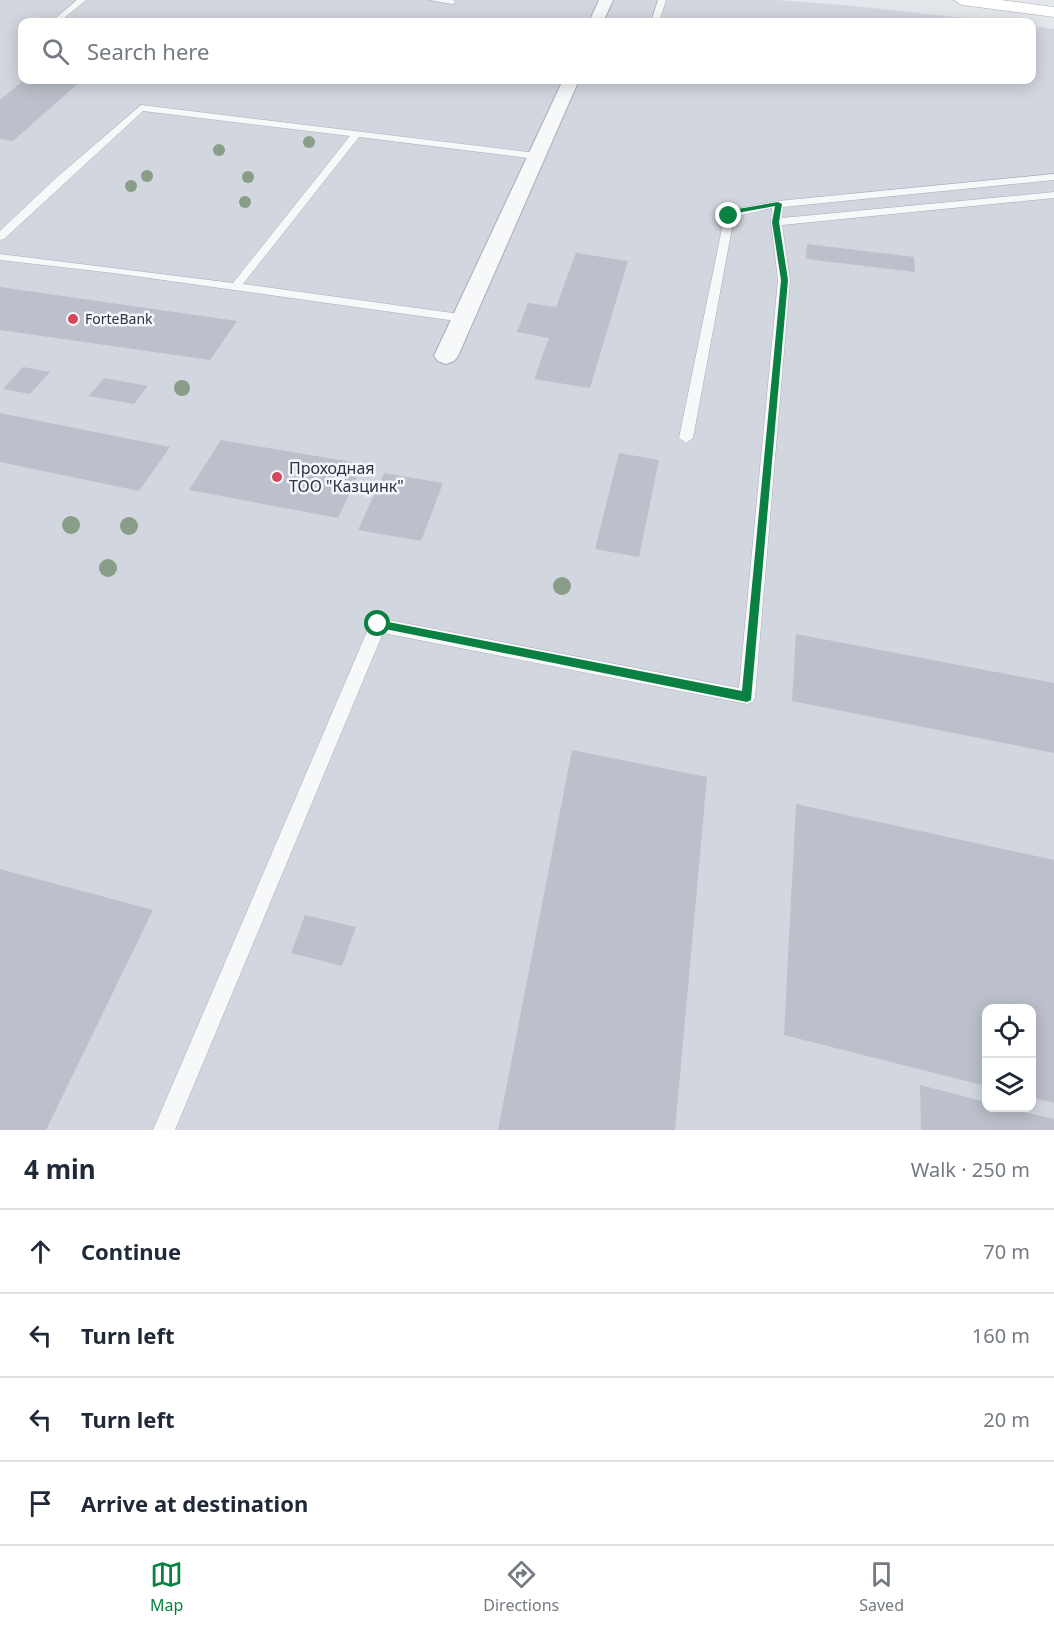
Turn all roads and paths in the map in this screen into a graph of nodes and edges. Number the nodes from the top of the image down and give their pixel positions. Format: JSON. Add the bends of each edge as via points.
{"nodes":[{"id":1,"x":82,"y":0,"type":"edge"},
{"id":2,"x":433,"y":0,"type":"edge"},
{"id":3,"x":606,"y":0,"type":"edge"},
{"id":4,"x":662,"y":0,"type":"edge"},
{"id":5,"x":962,"y":0,"type":"edge"},
{"id":6,"x":452,"y":2,"type":"dead end"},
{"id":7,"x":1054,"y":12,"type":"edge"},
{"id":8,"x":61,"y":18,"type":"edge"},
{"id":9,"x":598,"y":18,"type":"edge"},
{"id":10,"x":656,"y":18,"type":"edge"},
{"id":11,"x":569,"y":84,"type":"edge"},
{"id":12,"x":356,"y":135,"type":"junction"},
{"id":13,"x":536,"y":156,"type":"junction"},
{"id":14,"x":1054,"y":177,"type":"edge"},
{"id":15,"x":1054,"y":195,"type":"edge"},
{"id":16,"x":778,"y":204,"type":"junction"},
{"id":17,"x":776,"y":222,"type":"junction"},
{"id":18,"x":0,"y":237,"type":"edge"},
{"id":19,"x":0,"y":256,"type":"edge"},
{"id":20,"x":236,"y":286,"type":"junction"},
{"id":21,"x":463,"y":318,"type":"junction"},
{"id":22,"x":446,"y":356,"type":"dead end"},
{"id":23,"x":686,"y":438,"type":"dead end"},
{"id":24,"x":164,"y":1130,"type":"edge"}],
"edges":[{"from":1,"to":8,"type":"lane"},
{"from":2,"to":6,"type":"lane"},
{"from":3,"to":9,"type":"street"},
{"from":4,"to":10,"type":"lane"},
{"from":5,"to":7,"type":"main road"},
{"from":11,"to":13,"type":"street"},
{"from":12,"to":13,"type":"lane"},
{"from":12,"to":18,"type":"lane","via":[[141,108]]},
{"from":12,"to":20,"type":"lane"},
{"from":13,"to":21,"type":"street"},
{"from":14,"to":16,"type":"lane"},
{"from":15,"to":17,"type":"lane"},
{"from":16,"to":17,"type":"lane"},
{"from":16,"to":23,"type":"lane","via":[[729,216]]},
{"from":17,"to":24,"type":"lane","via":[[784,280],[747,697],[378,624]]},
{"from":19,"to":20,"type":"lane"},
{"from":20,"to":21,"type":"lane"},
{"from":21,"to":22,"type":"street"}]}
